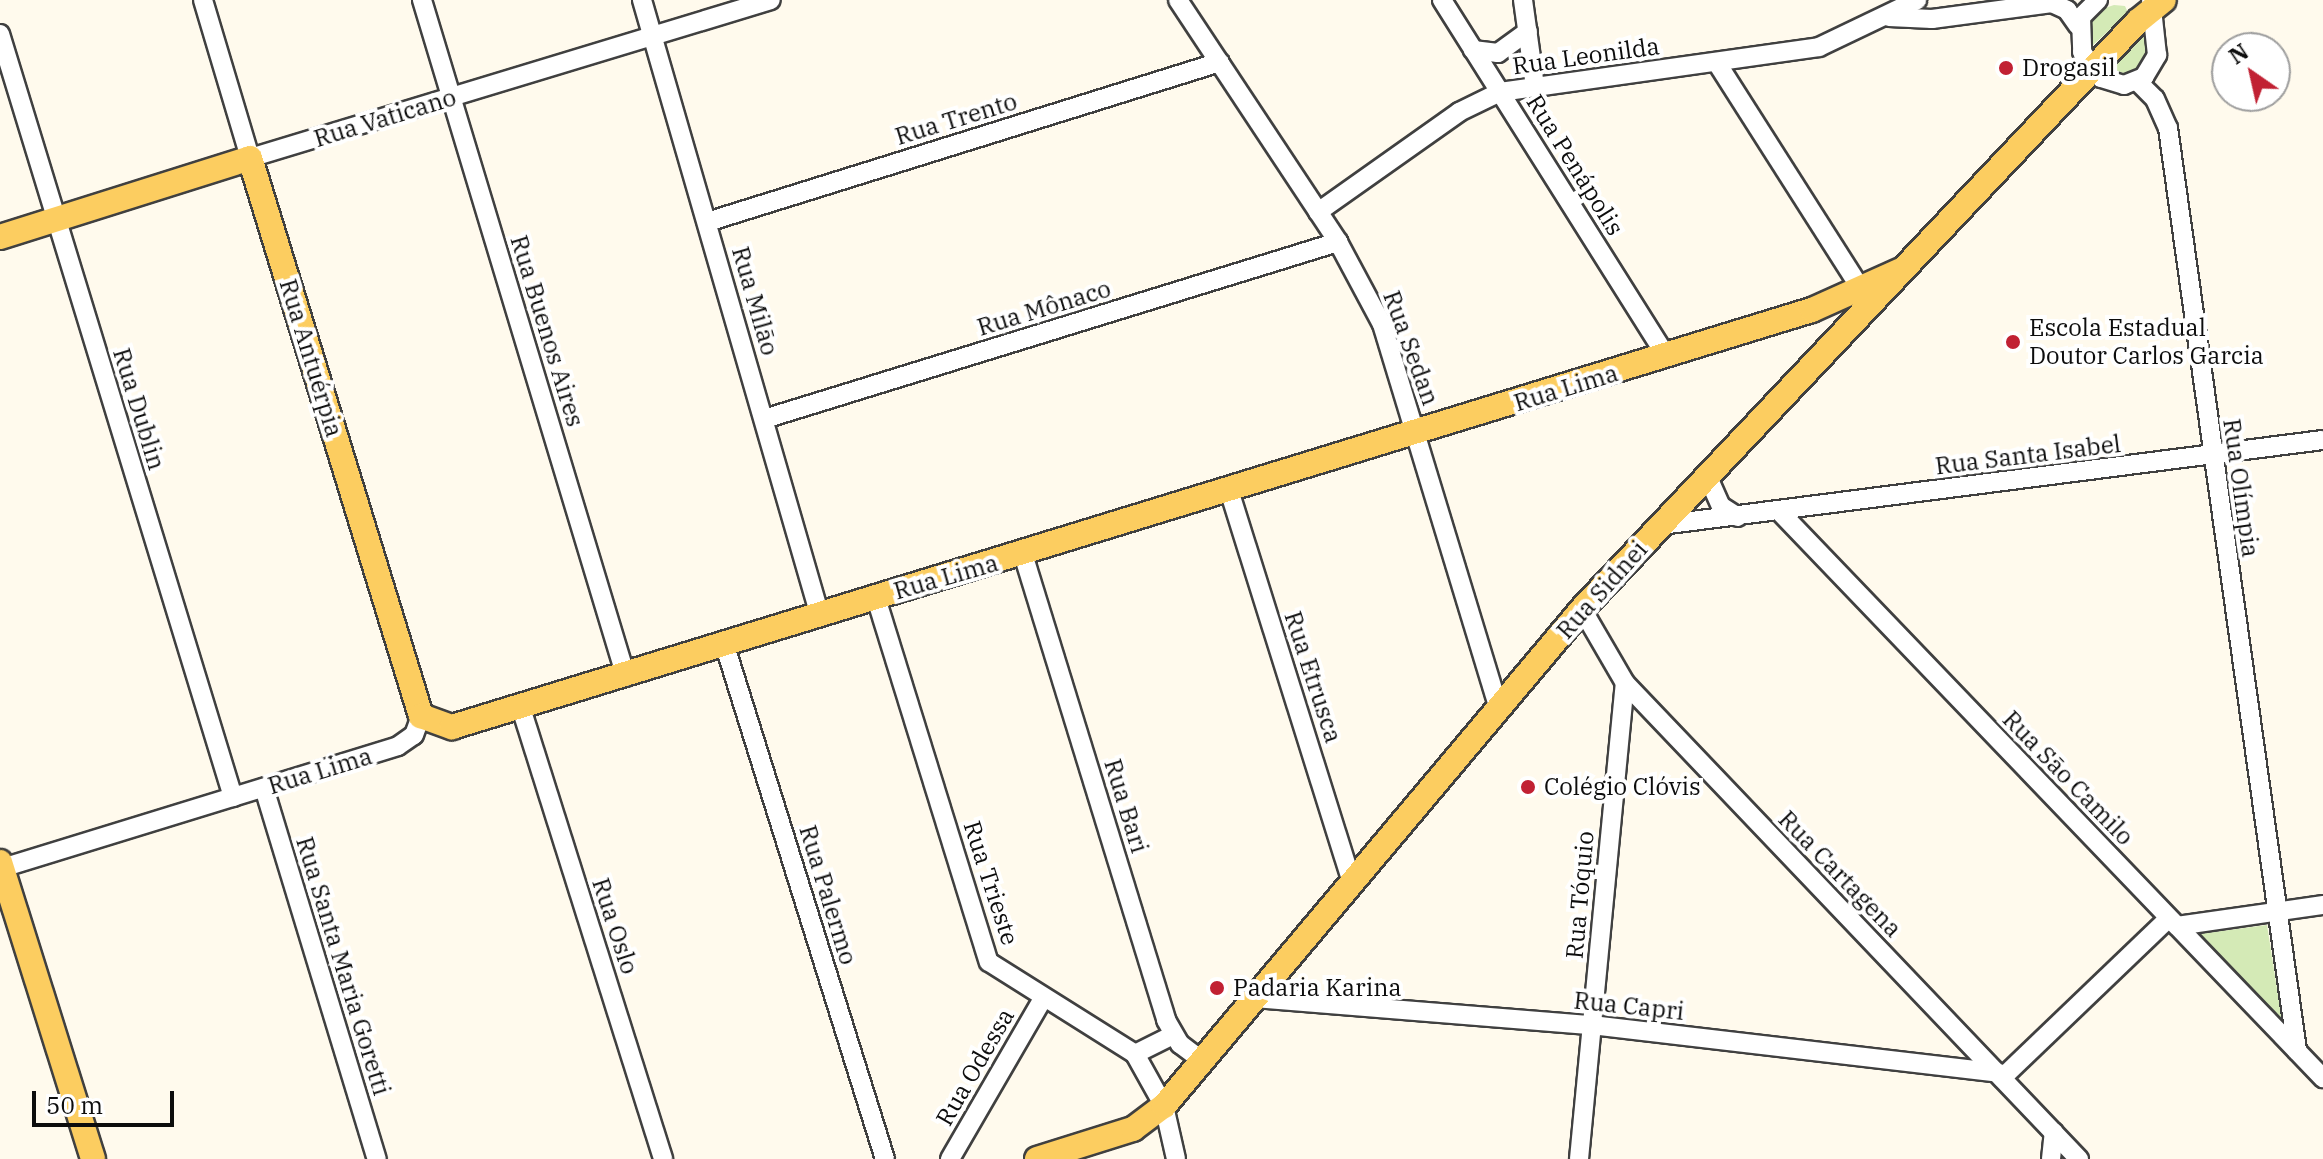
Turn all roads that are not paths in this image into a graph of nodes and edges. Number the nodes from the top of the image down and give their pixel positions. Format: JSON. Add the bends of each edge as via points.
{"nodes":[{"id":1,"x":203,"y":0,"type":"edge"},
{"id":2,"x":422,"y":0,"type":"edge"},
{"id":3,"x":642,"y":0,"type":"edge"},
{"id":4,"x":771,"y":0,"type":"edge"},
{"id":5,"x":1178,"y":0,"type":"edge"},
{"id":6,"x":1442,"y":0,"type":"edge"},
{"id":7,"x":1523,"y":0,"type":"edge"},
{"id":8,"x":1917,"y":0,"type":"edge"},
{"id":9,"x":1937,"y":0,"type":"edge"},
{"id":10,"x":2098,"y":0,"type":"edge"},
{"id":11,"x":2156,"y":3,"type":"edge"},
{"id":12,"x":1889,"y":17,"type":"junction"},
{"id":13,"x":1949,"y":17,"type":"junction"},
{"id":14,"x":2078,"y":26,"type":"junction"},
{"id":15,"x":1528,"y":31,"type":"junction"},
{"id":16,"x":0,"y":34,"type":"edge"},
{"id":17,"x":653,"y":35,"type":"junction"},
{"id":18,"x":1473,"y":50,"type":"junction"},
{"id":19,"x":1220,"y":62,"type":"junction"},
{"id":20,"x":1717,"y":63,"type":"junction"},
{"id":21,"x":2092,"y":69,"type":"junction"},
{"id":22,"x":2137,"y":81,"type":"junction"},
{"id":23,"x":1535,"y":86,"type":"junction"},
{"id":24,"x":1500,"y":92,"type":"junction"},
{"id":25,"x":451,"y":98,"type":"junction"},
{"id":26,"x":250,"y":158,"type":"junction"},
{"id":27,"x":1318,"y":212,"type":"junction"},
{"id":28,"x":57,"y":220,"type":"junction"},
{"id":29,"x":707,"y":222,"type":"junction"},
{"id":30,"x":0,"y":237,"type":"edge"},
{"id":31,"x":1338,"y":242,"type":"junction"},
{"id":32,"x":1901,"y":270,"type":"junction"},
{"id":33,"x":1854,"y":285,"type":"junction"},
{"id":34,"x":1812,"y":310,"type":"junction"},
{"id":35,"x":1833,"y":340,"type":"junction"},
{"id":36,"x":1666,"y":356,"type":"junction"},
{"id":37,"x":764,"y":419,"type":"junction"},
{"id":38,"x":1417,"y":434,"type":"junction"},
{"id":39,"x":2323,"y":440,"type":"edge"},
{"id":40,"x":2212,"y":456,"type":"junction"},
{"id":41,"x":1707,"y":475,"type":"junction"},
{"id":42,"x":1228,"y":487,"type":"junction"},
{"id":43,"x":1779,"y":511,"type":"junction"},
{"id":44,"x":1738,"y":517,"type":"junction"},
{"id":45,"x":1661,"y":525,"type":"junction"},
{"id":46,"x":1023,"y":554,"type":"junction"},
{"id":47,"x":876,"y":598,"type":"junction"},
{"id":48,"x":1582,"y":609,"type":"junction"},
{"id":49,"x":820,"y":616,"type":"junction"},
{"id":50,"x":725,"y":646,"type":"junction"},
{"id":51,"x":626,"y":677,"type":"junction"},
{"id":52,"x":1625,"y":683,"type":"junction"},
{"id":53,"x":521,"y":708,"type":"junction"},
{"id":54,"x":1499,"y":708,"type":"junction"},
{"id":55,"x":421,"y":716,"type":"junction"},
{"id":56,"x":264,"y":788,"type":"junction"},
{"id":57,"x":233,"y":797,"type":"junction"},
{"id":58,"x":1,"y":865,"type":"edge"},
{"id":59,"x":1352,"y":882,"type":"junction"},
{"id":60,"x":2323,"y":905,"type":"edge"},
{"id":61,"x":2277,"y":911,"type":"junction"},
{"id":62,"x":2173,"y":922,"type":"junction"},
{"id":63,"x":1254,"y":998,"type":"junction"},
{"id":64,"x":1042,"y":1000,"type":"junction"},
{"id":65,"x":1592,"y":1025,"type":"junction"},
{"id":66,"x":1173,"y":1035,"type":"junction"},
{"id":67,"x":2297,"y":1051,"type":"junction"},
{"id":68,"x":1135,"y":1054,"type":"junction"},
{"id":69,"x":1201,"y":1060,"type":"junction"},
{"id":70,"x":2000,"y":1076,"type":"junction"},
{"id":71,"x":2323,"y":1078,"type":"edge"},
{"id":72,"x":1164,"y":1106,"type":"junction"},
{"id":73,"x":2054,"y":1132,"type":"junction"},
{"id":74,"x":93,"y":1159,"type":"edge"},
{"id":75,"x":377,"y":1159,"type":"edge"},
{"id":76,"x":663,"y":1159,"type":"edge"},
{"id":77,"x":885,"y":1159,"type":"edge"},
{"id":78,"x":950,"y":1159,"type":"edge"},
{"id":79,"x":1037,"y":1159,"type":"edge"},
{"id":80,"x":1176,"y":1159,"type":"edge"},
{"id":81,"x":1579,"y":1159,"type":"edge"},
{"id":82,"x":2051,"y":1159,"type":"edge"},
{"id":83,"x":2079,"y":1159,"type":"edge"}],
"edges":[{"from":1,"to":26,"type":"street","name":"Rua Antuérpia"},
{"from":2,"to":25,"type":"street","name":"Rua Buenos Aires"},
{"from":3,"to":17,"type":"street","name":"Rua Milão"},
{"from":4,"to":17,"type":"street","name":"Rua Vaticano"},
{"from":5,"to":19,"type":"street","name":"Rua Sedan"},
{"from":6,"to":18,"type":"street","name":"Rua Penápolis"},
{"from":7,"to":15,"type":"street"},
{"from":8,"to":12,"type":"street","name":"Rua Leonilda"},
{"from":9,"to":13,"type":"street"},
{"from":10,"to":14,"type":"street"},
{"from":11,"to":21,"type":"main road","name":"Rua Sidnei"},
{"from":11,"to":22,"type":"street","via":[[2159,46],[2149,70]]},
{"from":12,"to":13,"type":"street","name":"Rua Leonilda"},
{"from":12,"to":20,"type":"street","name":"Rua Leonilda","via":[[1832,44]]},
{"from":13,"to":14,"type":"street","name":"Rua Leonilda","via":[[2052,3],[2067,10]]},
{"from":14,"to":21,"type":"street","via":[[2082,52]]},
{"from":15,"to":18,"type":"street","via":[[1498,53]]},
{"from":15,"to":23,"type":"street"},
{"from":16,"to":28,"type":"street","name":"Rua Dublin"},
{"from":17,"to":25,"type":"street","name":"Rua Vaticano"},
{"from":17,"to":29,"type":"street","name":"Rua Milão"},
{"from":18,"to":24,"type":"street","name":"Rua Penápolis"},
{"from":19,"to":27,"type":"street","name":"Rua Sedan"},
{"from":19,"to":29,"type":"street","name":"Rua Trento"},
{"from":20,"to":23,"type":"street","name":"Rua Leonilda"},
{"from":20,"to":33,"type":"street"},
{"from":21,"to":22,"type":"street","via":[[2116,84]]},
{"from":21,"to":32,"type":"main road","name":"Rua Sidnei"},
{"from":22,"to":40,"type":"street","name":"Rua Olímpia","via":[[2155,99],[2168,128]]},
{"from":23,"to":24,"type":"street","name":"Rua Leonilda"},
{"from":24,"to":27,"type":"street","name":"Rua Leonilda","via":[[1459,112]]},
{"from":24,"to":36,"type":"street","name":"Rua Penápolis"},
{"from":25,"to":26,"type":"street","name":"Rua Vaticano"},
{"from":25,"to":51,"type":"street","name":"Rua Buenos Aires"},
{"from":26,"to":28,"type":"main road","name":"Rua Vaticano"},
{"from":26,"to":55,"type":"main road","name":"Rua Antuérpia"},
{"from":27,"to":31,"type":"street","name":"Rua Sedan"},
{"from":28,"to":30,"type":"main road","name":"Rua Vaticano"},
{"from":28,"to":57,"type":"street","name":"Rua Dublin"},
{"from":29,"to":37,"type":"street","name":"Rua Milão"},
{"from":31,"to":37,"type":"street","name":"Rua Mônaco"},
{"from":31,"to":38,"type":"street","name":"Rua Sedan","via":[[1382,324]]},
{"from":32,"to":33,"type":"main road","name":"Rua Lima"},
{"from":32,"to":35,"type":"main road","name":"Rua Sidnei"},
{"from":33,"to":34,"type":"main road","name":"Rua Lima"},
{"from":33,"to":35,"type":"main road"},
{"from":34,"to":35,"type":"main road","via":[[1829,322]]},
{"from":34,"to":36,"type":"main road","name":"Rua Lima"},
{"from":35,"to":41,"type":"main road","name":"Rua Sidnei"},
{"from":36,"to":38,"type":"main road","name":"Rua Lima"},
{"from":37,"to":49,"type":"street","name":"Rua Milão"},
{"from":38,"to":42,"type":"main road","name":"Rua Lima"},
{"from":38,"to":54,"type":"street","name":"Rua Sedan"},
{"from":39,"to":40,"type":"street","name":"Rua Santa Isabel"},
{"from":40,"to":43,"type":"street","name":"Rua Santa Isabel"},
{"from":40,"to":61,"type":"street","name":"Rua Olímpia"},
{"from":41,"to":44,"type":"street","via":[[1721,506]]},
{"from":41,"to":45,"type":"main road","name":"Rua Sidnei"},
{"from":42,"to":46,"type":"main road","name":"Rua Lima"},
{"from":42,"to":59,"type":"street","name":"Rua Etrusca"},
{"from":43,"to":44,"type":"street","name":"Rua Santa Isabel"},
{"from":43,"to":62,"type":"street","name":"Rua São Camilo"},
{"from":44,"to":45,"type":"street","name":"Rua Santa Isabel"},
{"from":45,"to":48,"type":"main road","name":"Rua Sidnei"},
{"from":46,"to":47,"type":"main road","name":"Rua Lima"},
{"from":46,"to":66,"type":"street","name":"Rua Bari"},
{"from":47,"to":49,"type":"main road","name":"Rua Lima"},
{"from":47,"to":64,"type":"street","name":"Rua Trieste","via":[[989,962]]},
{"from":48,"to":52,"type":"street","name":"Rua Cartagena"},
{"from":48,"to":54,"type":"main road","name":"Rua Sidnei"},
{"from":49,"to":50,"type":"main road","name":"Rua Lima"},
{"from":50,"to":51,"type":"main road","name":"Rua Lima"},
{"from":50,"to":77,"type":"street","name":"Rua Palermo"},
{"from":51,"to":53,"type":"main road","name":"Rua Lima"},
{"from":52,"to":65,"type":"street","name":"Rua Tóquio"},
{"from":52,"to":70,"type":"street","name":"Rua Cartagena"},
{"from":53,"to":55,"type":"main road","name":"Rua Lima","via":[[461,726]]},
{"from":53,"to":76,"type":"street","name":"Rua Oslo"},
{"from":54,"to":59,"type":"main road","name":"Rua Sidnei"},
{"from":55,"to":56,"type":"street","name":"Rua Lima","via":[[414,735],[398,746]]},
{"from":56,"to":57,"type":"street","name":"Rua Lima"},
{"from":56,"to":75,"type":"street","name":"Rua Santa Maria Goretti"},
{"from":57,"to":58,"type":"street","name":"Rua Lima"},
{"from":58,"to":74,"type":"main road"},
{"from":59,"to":63,"type":"main road","name":"Rua Sidnei"},
{"from":60,"to":61,"type":"street"},
{"from":61,"to":62,"type":"street"},
{"from":61,"to":67,"type":"street","name":"Rua Olímpia"},
{"from":62,"to":67,"type":"street","name":"Rua São Camilo"},
{"from":62,"to":70,"type":"street"},
{"from":63,"to":65,"type":"street","name":"Rua Capri"},
{"from":63,"to":69,"type":"main road","name":"Rua Sidnei"},
{"from":64,"to":68,"type":"street","name":"Rua Trieste"},
{"from":64,"to":78,"type":"street","name":"Rua Odessa"},
{"from":65,"to":70,"type":"street","name":"Rua Capri"},
{"from":65,"to":81,"type":"street","name":"Rua Tóquio"},
{"from":66,"to":68,"type":"street"},
{"from":66,"to":69,"type":"street"},
{"from":67,"to":71,"type":"street","name":"Rua São Camilo"},
{"from":68,"to":72,"type":"street"},
{"from":69,"to":72,"type":"main road","name":"Rua Sidnei"},
{"from":70,"to":73,"type":"street","name":"Rua Cartagena"},
{"from":72,"to":79,"type":"main road","name":"Rua Sidnei","via":[[1133,1129]]},
{"from":72,"to":80,"type":"street"},
{"from":73,"to":82,"type":"street"},
{"from":73,"to":83,"type":"street","name":"Rua Cartagena"}]}
